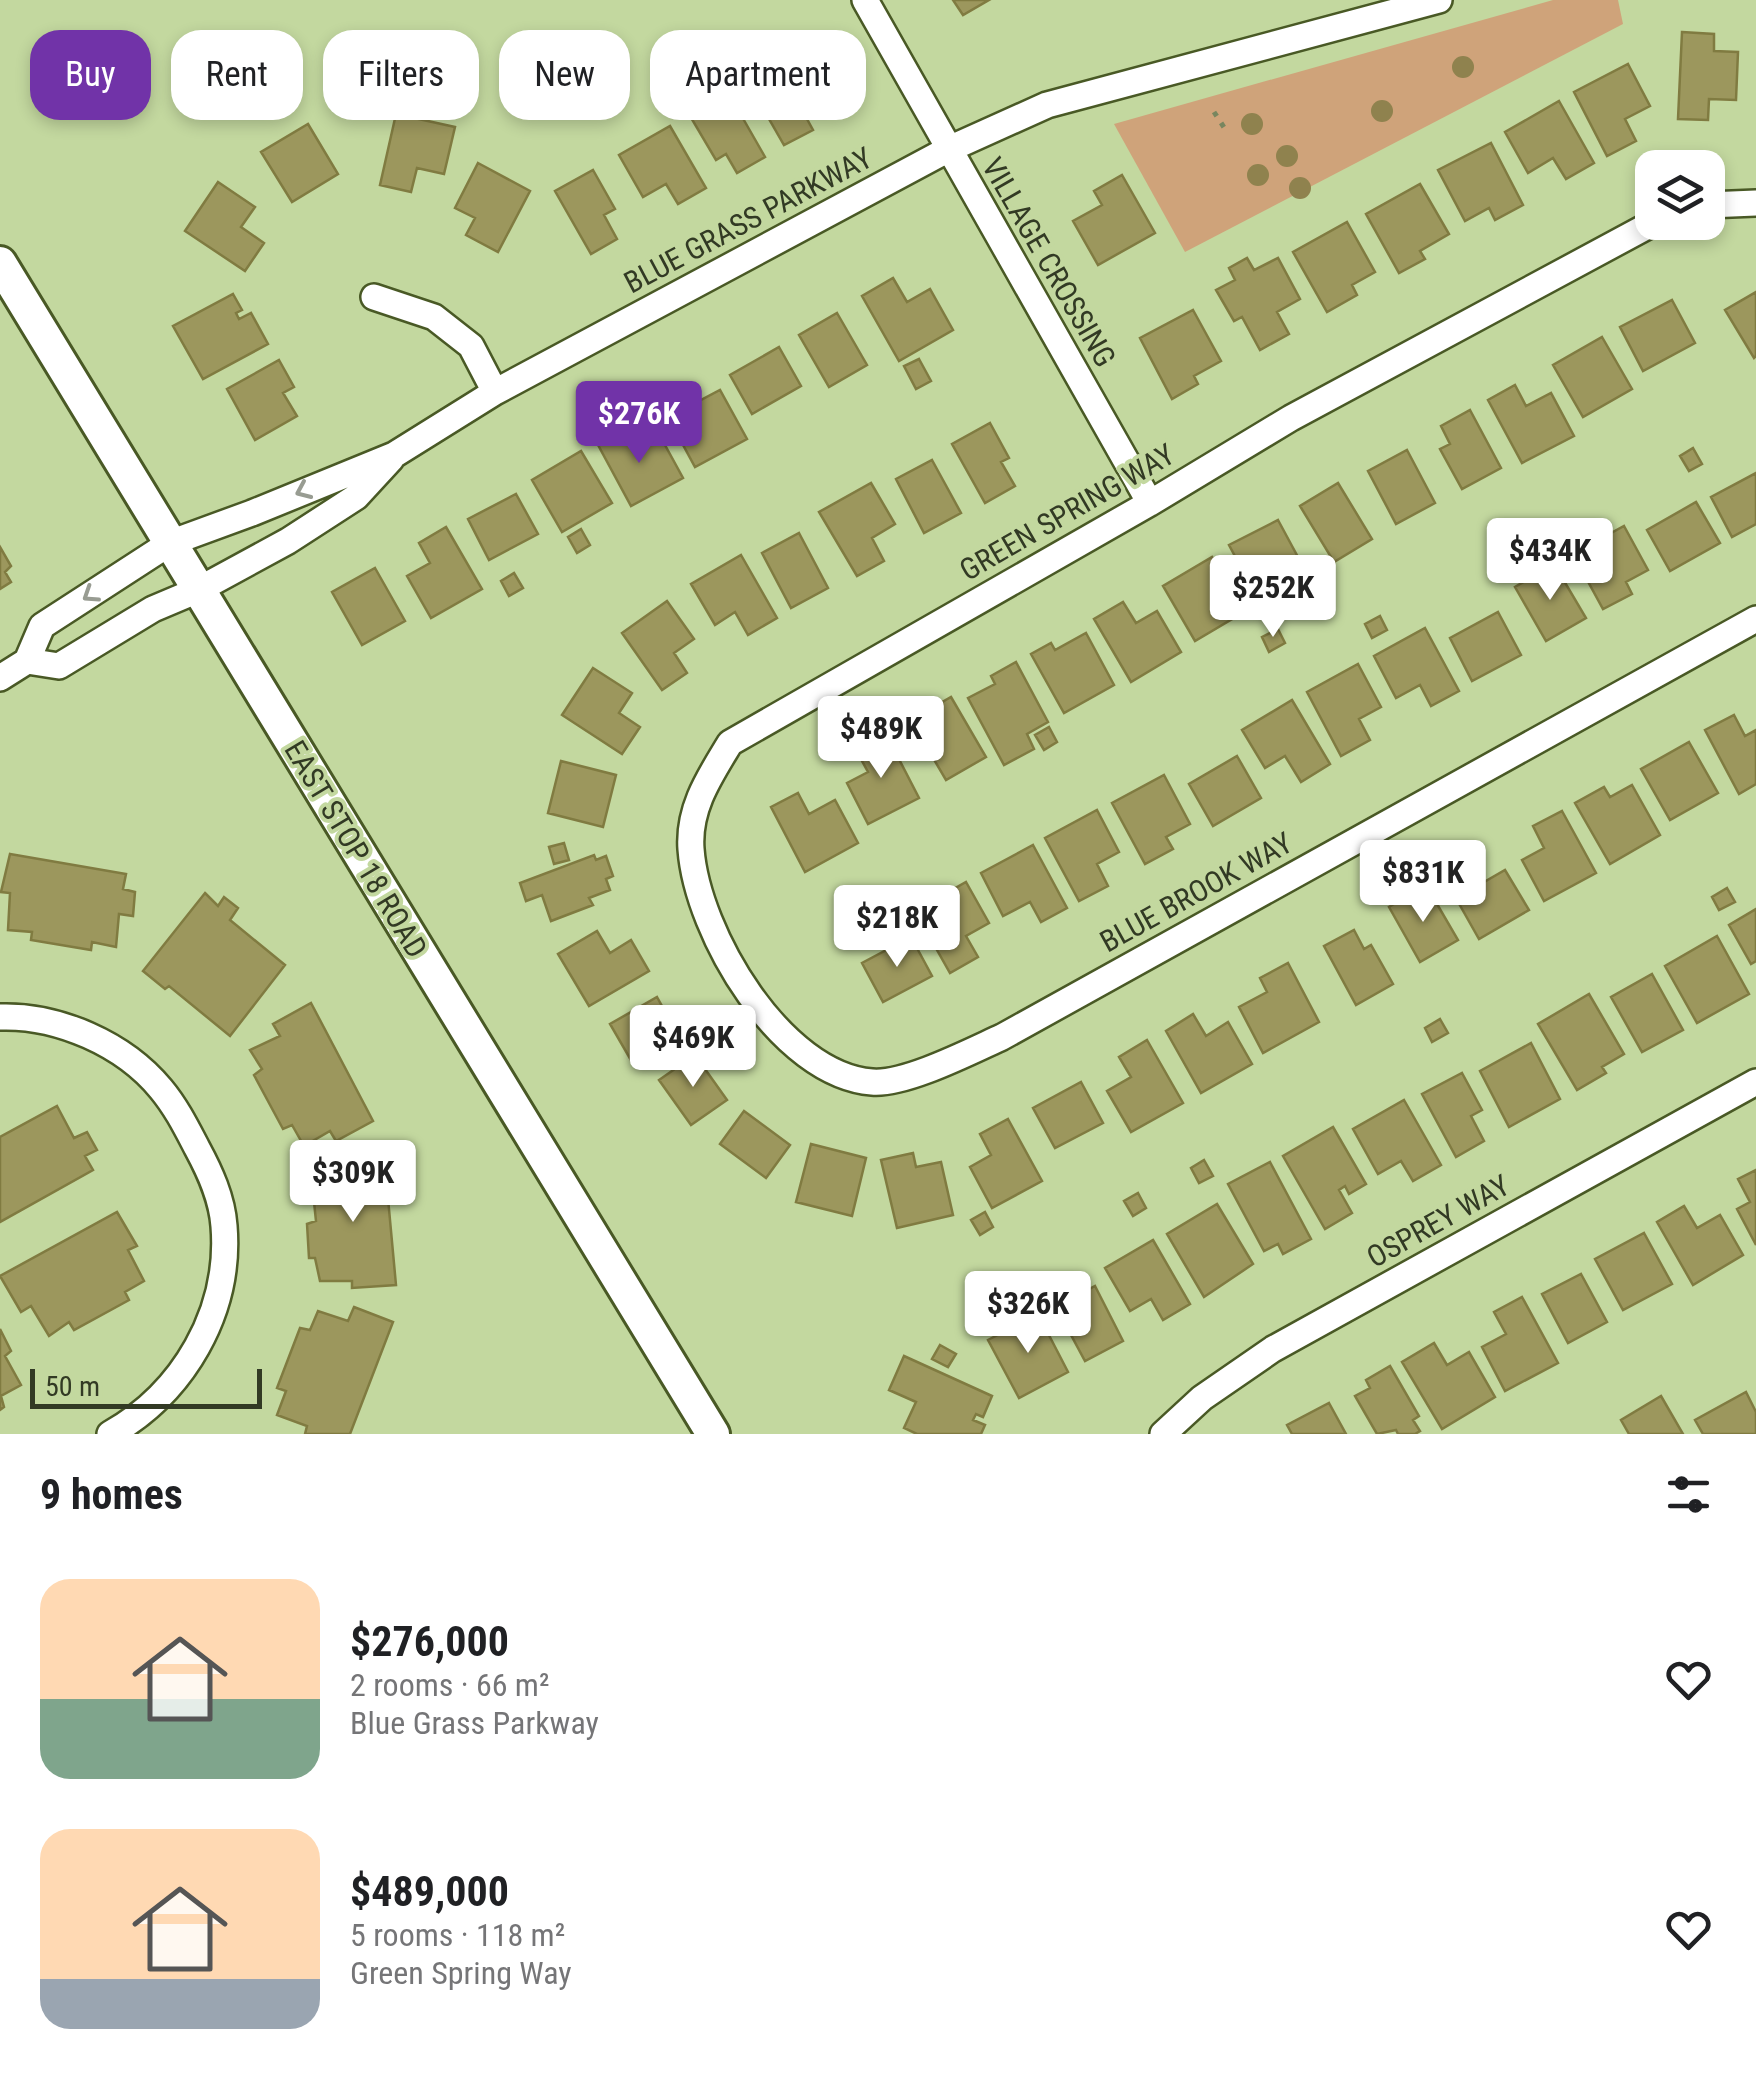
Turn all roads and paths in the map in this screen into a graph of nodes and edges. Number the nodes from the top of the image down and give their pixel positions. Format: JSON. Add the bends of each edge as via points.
{"nodes":[{"id":1,"x":865,"y":0,"type":"edge"},
{"id":2,"x":1438,"y":0,"type":"edge"},
{"id":3,"x":1214,"y":112,"type":"dead end"},
{"id":4,"x":1226,"y":132,"type":"dead end"},
{"id":5,"x":948,"y":150,"type":"junction"},
{"id":6,"x":1756,"y":203,"type":"edge"},
{"id":7,"x":1725,"y":204,"type":"edge"},
{"id":8,"x":1635,"y":233,"type":"edge"},
{"id":9,"x":0,"y":263,"type":"edge"},
{"id":10,"x":374,"y":296,"type":"dead end"},
{"id":11,"x":494,"y":392,"type":"junction"},
{"id":12,"x":394,"y":455,"type":"junction"},
{"id":13,"x":1150,"y":503,"type":"junction"},
{"id":14,"x":170,"y":543,"type":"junction"},
{"id":15,"x":198,"y":590,"type":"junction"},
{"id":16,"x":1756,"y":619,"type":"edge"},
{"id":17,"x":27,"y":662,"type":"junction"},
{"id":18,"x":0,"y":678,"type":"edge"},
{"id":19,"x":736,"y":972,"type":"joint"},
{"id":20,"x":0,"y":1016,"type":"edge"},
{"id":21,"x":1756,"y":1082,"type":"edge"},
{"id":22,"x":704,"y":1431,"type":"edge"},
{"id":23,"x":110,"y":1434,"type":"edge"},
{"id":24,"x":1162,"y":1434,"type":"edge"}],
"edges":[{"from":1,"to":5,"type":"street","name":"VILLAGE CROSSING"},
{"from":2,"to":5,"type":"street","name":"BLUE GRASS PARKWAY","via":[[1047,106]]},
{"from":3,"to":4,"type":"path"},
{"from":5,"to":11,"type":"street","name":"BLUE GRASS PARKWAY"},
{"from":5,"to":13,"type":"street","name":"VILLAGE CROSSING"},
{"from":6,"to":7,"type":"street"},
{"from":8,"to":13,"type":"street","name":"GREEN SPRING WAY","via":[[1291,418]]},
{"from":9,"to":14,"type":"street","name":"EAST STOP 18 ROAD"},
{"from":10,"to":11,"type":"street","via":[[434,317],[471,346]]},
{"from":11,"to":12,"type":"street","name":"BLUE GRASS PARKWAY"},
{"from":12,"to":14,"type":"street","name":"BLUE GRASS PARKWAY","one_way":true},
{"from":12,"to":15,"type":"street","name":"BLUE GRASS PARKWAY","via":[[356,497]]},
{"from":13,"to":19,"type":"street","name":"GREEN SPRING WAY","via":[[730,743],[697,800],[691,847],[702,907]]},
{"from":14,"to":15,"type":"street","name":"EAST STOP 18 ROAD"},
{"from":14,"to":17,"type":"street","name":"BLUE GRASS PARKWAY","one_way":true,"via":[[42,626]]},
{"from":15,"to":17,"type":"street","name":"BLUE GRASS PARKWAY","via":[[58,666]]},
{"from":15,"to":22,"type":"street","name":"EAST STOP 18 ROAD"},
{"from":16,"to":19,"type":"street","name":"BLUE BROOK WAY","via":[[938,1067],[876,1083],[832,1073],[787,1041]]},
{"from":17,"to":18,"type":"street"},
{"from":20,"to":23,"type":"street","via":[[92,1036],[139,1068],[174,1106],[217,1191],[224,1258],[213,1314],[169,1388]]},
{"from":21,"to":24,"type":"street","name":"OSPREY WAY","via":[[1273,1349]]}]}
